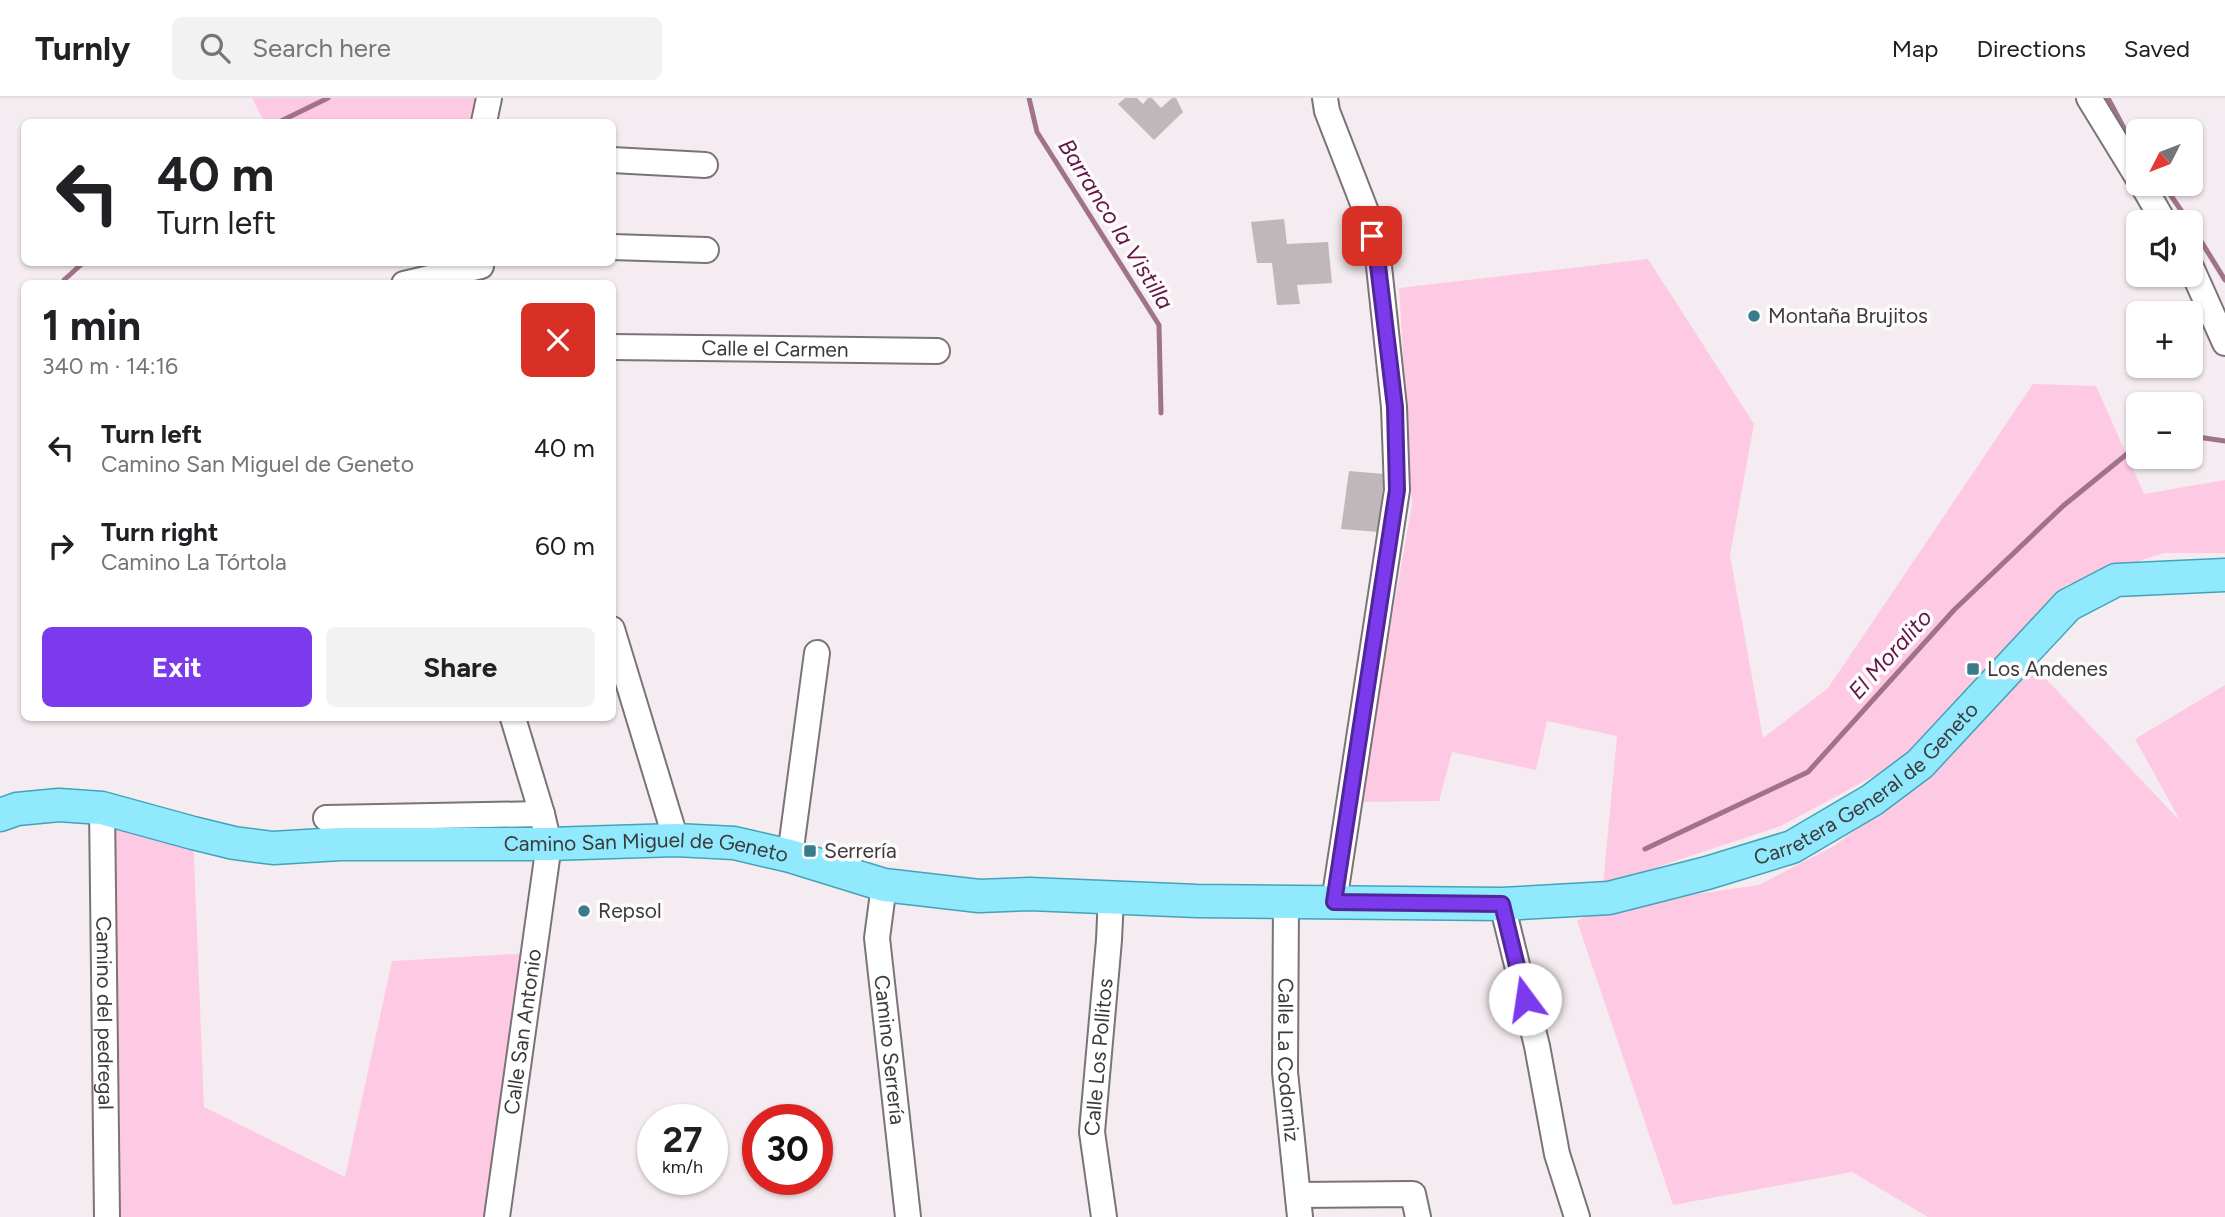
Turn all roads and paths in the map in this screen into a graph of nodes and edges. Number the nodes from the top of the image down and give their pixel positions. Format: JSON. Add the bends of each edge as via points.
{"nodes":[{"id":1,"x":489,"y":98,"type":"edge"},
{"id":2,"x":1325,"y":98,"type":"edge"},
{"id":3,"x":2089,"y":98,"type":"edge"},
{"id":4,"x":485,"y":119,"type":"edge"},
{"id":5,"x":2126,"y":158,"type":"edge"},
{"id":6,"x":616,"y":160,"type":"edge"},
{"id":7,"x":705,"y":165,"type":"dead end"},
{"id":8,"x":616,"y":247,"type":"edge"},
{"id":9,"x":705,"y":250,"type":"dead end"},
{"id":10,"x":484,"y":271,"type":"edge"},
{"id":11,"x":429,"y":280,"type":"edge"},
{"id":12,"x":2200,"y":287,"type":"edge"},
{"id":13,"x":2225,"y":343,"type":"edge"},
{"id":14,"x":616,"y":347,"type":"edge"},
{"id":15,"x":937,"y":351,"type":"dead end"},
{"id":16,"x":2225,"y":575,"type":"edge"},
{"id":17,"x":616,"y":642,"type":"edge"},
{"id":18,"x":817,"y":653,"type":"dead end"},
{"id":19,"x":514,"y":721,"type":"edge"},
{"id":20,"x":102,"y":808,"type":"junction"},
{"id":21,"x":542,"y":814,"type":"junction"},
{"id":22,"x":0,"y":816,"type":"edge"},
{"id":23,"x":326,"y":818,"type":"dead end"},
{"id":24,"x":676,"y":840,"type":"junction"},
{"id":25,"x":549,"y":844,"type":"junction"},
{"id":26,"x":790,"y":856,"type":"junction"},
{"id":27,"x":884,"y":885,"type":"junction"},
{"id":28,"x":1111,"y":896,"type":"junction"},
{"id":29,"x":1286,"y":901,"type":"junction"},
{"id":30,"x":1334,"y":902,"type":"junction"},
{"id":31,"x":1502,"y":904,"type":"junction"},
{"id":32,"x":1299,"y":1206,"type":"edge"},
{"id":33,"x":107,"y":1217,"type":"edge"},
{"id":34,"x":497,"y":1217,"type":"edge"},
{"id":35,"x":908,"y":1217,"type":"edge"},
{"id":36,"x":1104,"y":1217,"type":"edge"},
{"id":37,"x":1418,"y":1217,"type":"edge"},
{"id":38,"x":1577,"y":1217,"type":"edge"}],
"edges":[{"from":1,"to":4,"type":"street"},
{"from":2,"to":30,"type":"street","via":[[1367,214],[1377,257],[1395,407],[1397,490]]},
{"from":3,"to":5,"type":"street"},
{"from":6,"to":7,"type":"street"},
{"from":8,"to":9,"type":"street"},
{"from":10,"to":11,"type":"street"},
{"from":12,"to":13,"type":"street"},
{"from":14,"to":15,"type":"street","name":"Calle el Carmen"},
{"from":16,"to":31,"type":"main road","name":"Carretera General de Geneto","via":[[2116,580],[2068,605],[1920,764],[1872,800],[1792,848],[1609,898]]},
{"from":17,"to":24,"type":"street"},
{"from":18,"to":26,"type":"street"},
{"from":19,"to":21,"type":"street"},
{"from":20,"to":22,"type":"main road","name":"Camino San Miguel de Geneto","via":[[59,804]]},
{"from":20,"to":25,"type":"main road","name":"Camino San Miguel de Geneto","via":[[234,843],[273,848]]},
{"from":20,"to":33,"type":"street","name":"Camino del pedregal"},
{"from":21,"to":23,"type":"street"},
{"from":21,"to":25,"type":"street"},
{"from":24,"to":25,"type":"main road","name":"Camino San Miguel de Geneto"},
{"from":24,"to":26,"type":"main road","name":"Camino San Miguel de Geneto","via":[[734,843]]},
{"from":25,"to":34,"type":"street","name":"Calle San Antonio"},
{"from":26,"to":27,"type":"main road","name":"Camino San Miguel de Geneto"},
{"from":27,"to":28,"type":"main road","name":"Camino San Miguel de Geneto","via":[[979,897]]},
{"from":27,"to":35,"type":"street","name":"Camino Serrería","via":[[877,939]]},
{"from":28,"to":29,"type":"main road","name":"Camino San Miguel de Geneto"},
{"from":28,"to":36,"type":"street","name":"Calle Los Pollitos","via":[[1091,1132]]},
{"from":29,"to":30,"type":"main road","name":"Camino San Miguel de Geneto"},
{"from":29,"to":32,"type":"street","name":"Calle La Codorniz","via":[[1285,1072]]},
{"from":30,"to":31,"type":"main road","name":"Camino San Miguel de Geneto"},
{"from":31,"to":38,"type":"street","via":[[1537,1046],[1557,1154]]},
{"from":32,"to":37,"type":"street","via":[[1413,1194]]}]}
